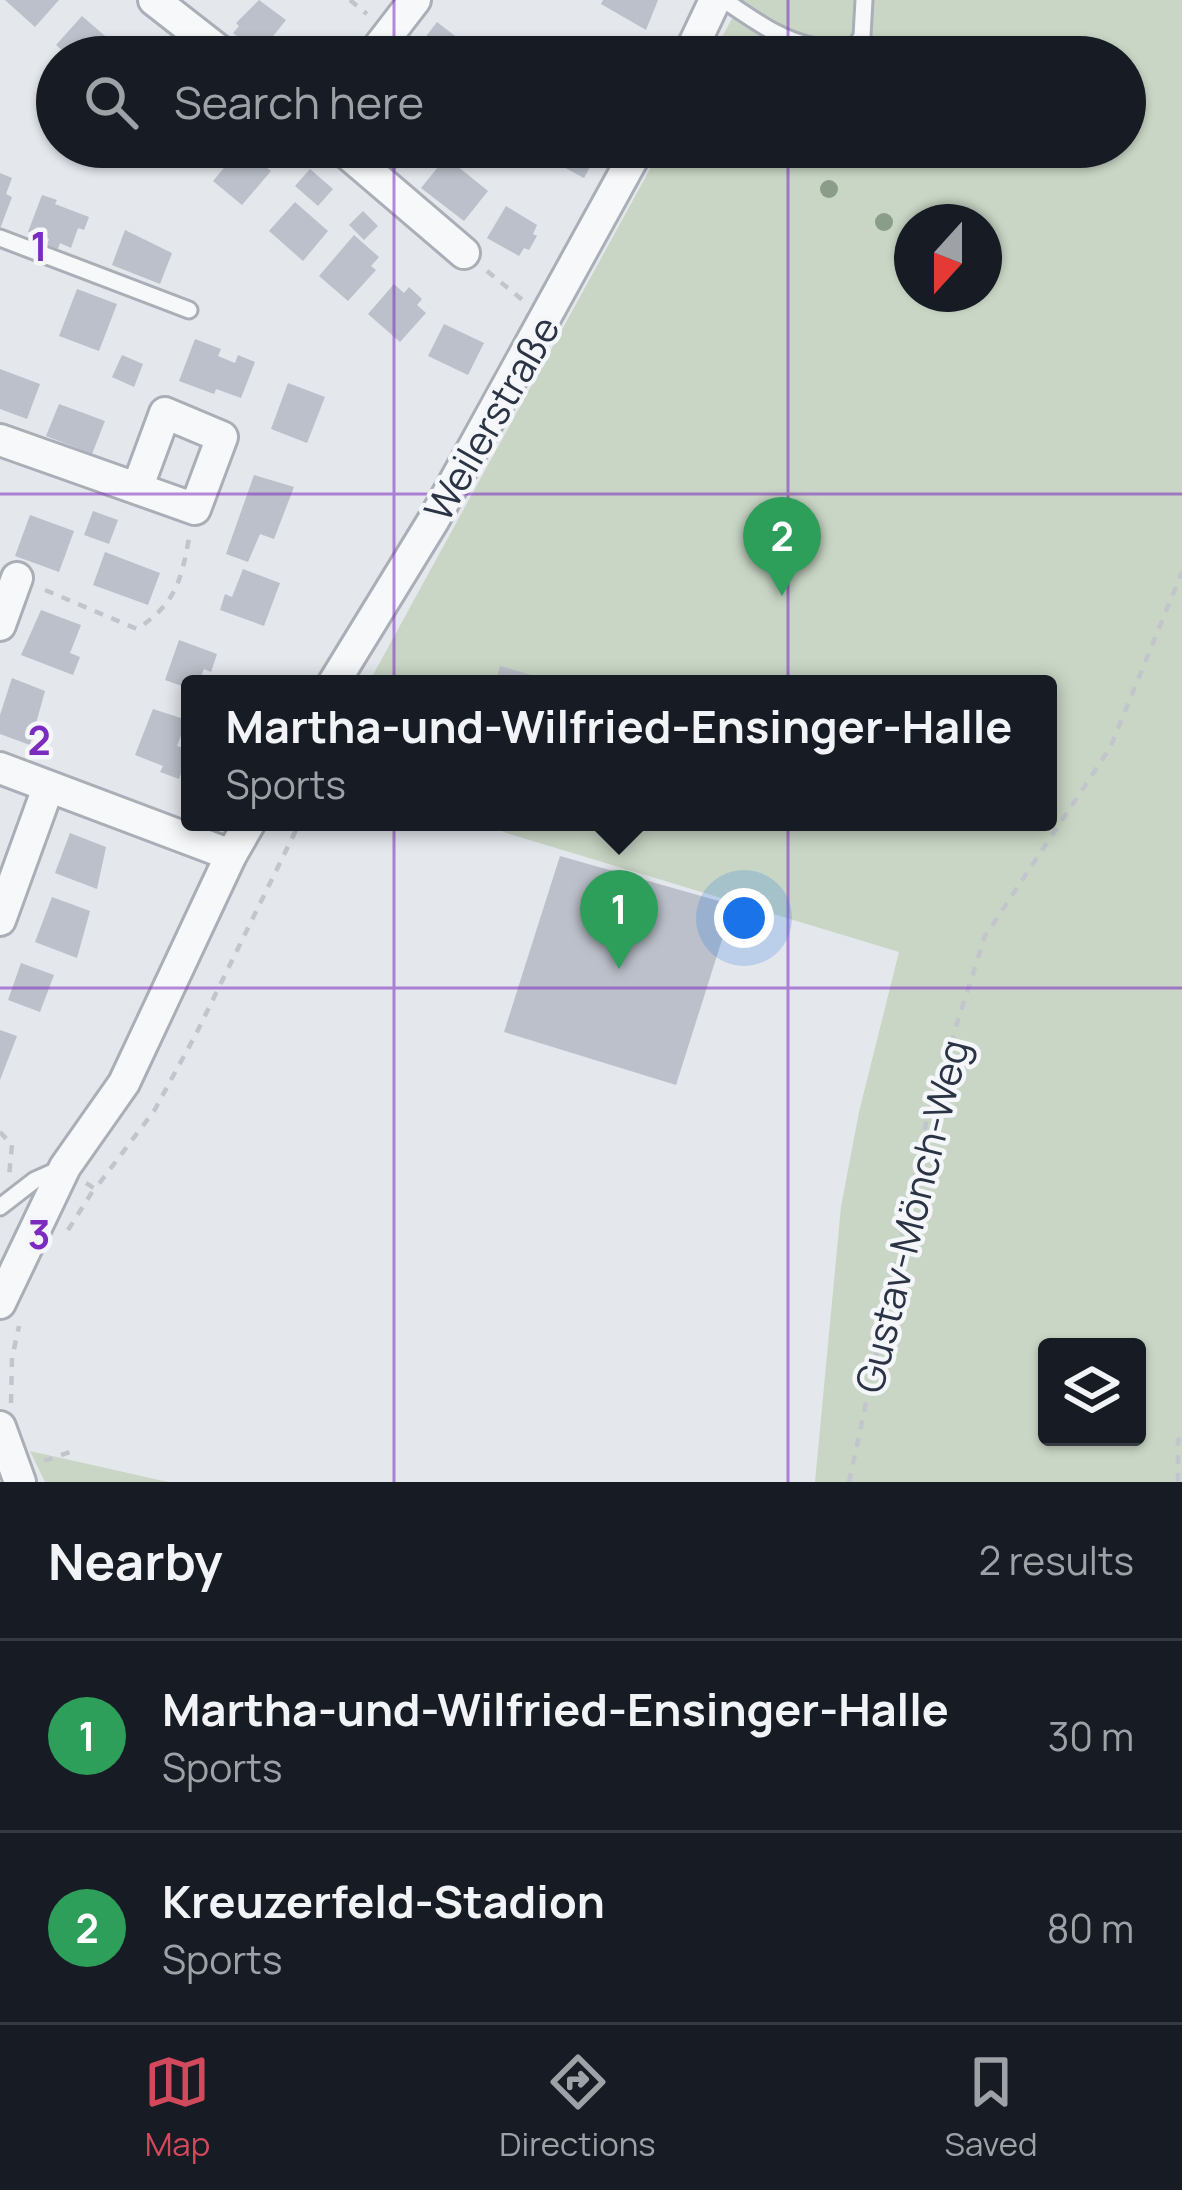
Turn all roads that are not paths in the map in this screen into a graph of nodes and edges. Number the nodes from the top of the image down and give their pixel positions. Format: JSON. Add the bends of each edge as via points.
{"nodes":[{"id":1,"x":154,"y":0,"type":"edge"},
{"id":2,"x":415,"y":0,"type":"edge"},
{"id":3,"x":720,"y":0,"type":"edge"},
{"id":4,"x":864,"y":0,"type":"edge"},
{"id":5,"x":200,"y":36,"type":"edge"},
{"id":6,"x":387,"y":36,"type":"edge"},
{"id":7,"x":700,"y":36,"type":"edge"},
{"id":8,"x":783,"y":36,"type":"edge"},
{"id":9,"x":862,"y":36,"type":"edge"},
{"id":10,"x":365,"y":168,"type":"edge"},
{"id":11,"x":628,"y":168,"type":"edge"},
{"id":12,"x":0,"y":238,"type":"edge"},
{"id":13,"x":464,"y":253,"type":"road end"},
{"id":14,"x":189,"y":310,"type":"dead end"},
{"id":15,"x":0,"y":440,"type":"edge"},
{"id":16,"x":138,"y":486,"type":"junction"},
{"id":17,"x":17,"y":578,"type":"road end"},
{"id":18,"x":0,"y":625,"type":"edge"},
{"id":19,"x":339,"y":675,"type":"edge"},
{"id":20,"x":0,"y":768,"type":"edge"},
{"id":21,"x":48,"y":788,"type":"junction"},
{"id":22,"x":245,"y":831,"type":"edge"},
{"id":23,"x":231,"y":855,"type":"junction"},
{"id":24,"x":0,"y":920,"type":"edge"},
{"id":25,"x":65,"y":1167,"type":"junction"},
{"id":26,"x":3,"y":1203,"type":"edge"},
{"id":27,"x":10,"y":1313,"type":"edge"},
{"id":28,"x":5,"y":1419,"type":"edge"},
{"id":29,"x":17,"y":1477,"type":"edge"}],
"edges":[{"from":1,"to":5,"type":"street"},
{"from":2,"to":6,"type":"street"},
{"from":3,"to":7,"type":"street"},
{"from":3,"to":8,"type":"lane"},
{"from":4,"to":9,"type":"lane"},
{"from":10,"to":13,"type":"street"},
{"from":11,"to":19,"type":"street","name":"Weilerstraße"},
{"from":12,"to":14,"type":"lane"},
{"from":15,"to":16,"type":"street"},
{"from":16,"to":16,"type":"street","via":[[195,509],[222,437],[165,413]]},
{"from":17,"to":18,"type":"street"},
{"from":20,"to":21,"type":"street"},
{"from":21,"to":23,"type":"street"},
{"from":21,"to":24,"type":"street"},
{"from":22,"to":23,"type":"street"},
{"from":23,"to":25,"type":"street","via":[[124,1083]]},
{"from":25,"to":26,"type":"lane"},
{"from":25,"to":27,"type":"street"},
{"from":28,"to":29,"type":"street"}]}
